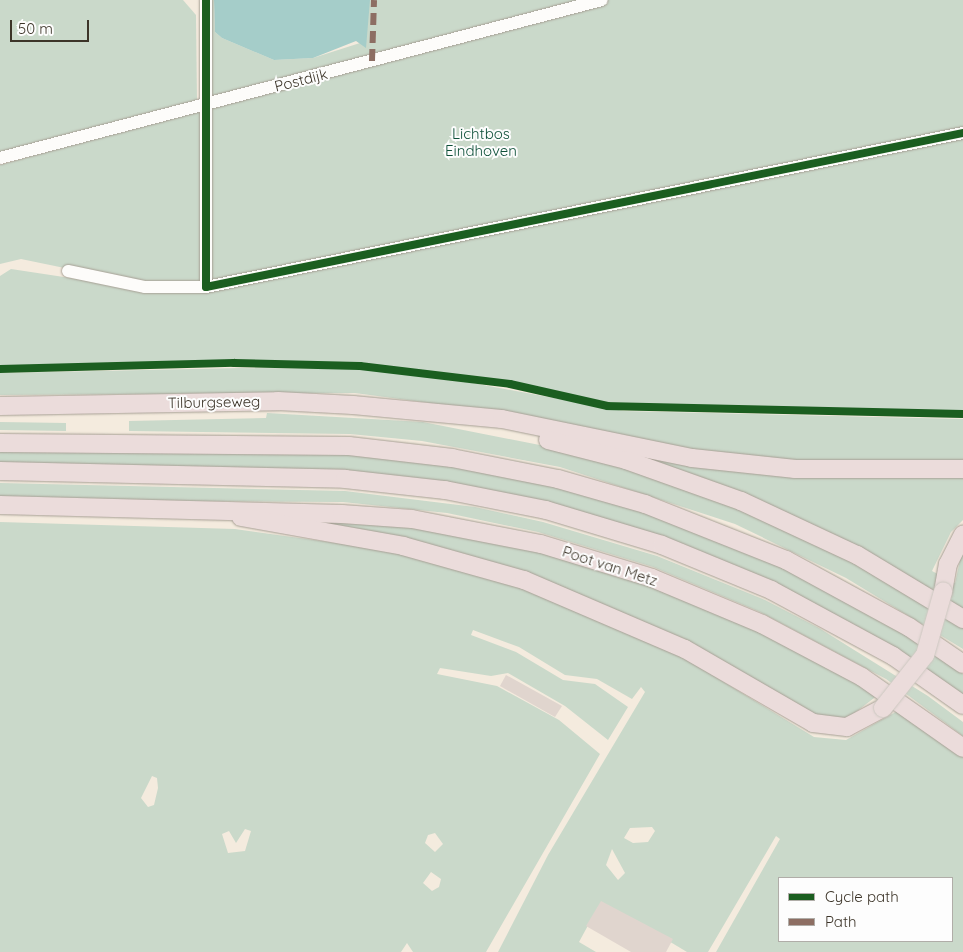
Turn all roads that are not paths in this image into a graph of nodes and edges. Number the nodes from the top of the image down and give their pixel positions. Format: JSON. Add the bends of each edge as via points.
{"nodes":[{"id":1,"x":206,"y":0,"type":"edge"},
{"id":2,"x":602,"y":0,"type":"edge"},
{"id":3,"x":205,"y":104,"type":"junction"},
{"id":4,"x":963,"y":133,"type":"edge"},
{"id":5,"x":0,"y":158,"type":"edge"},
{"id":6,"x":68,"y":271,"type":"dead end"},
{"id":7,"x":206,"y":286,"type":"junction"},
{"id":8,"x":0,"y":406,"type":"edge"},
{"id":9,"x":428,"y":412,"type":"junction"},
{"id":10,"x":0,"y":444,"type":"edge"},
{"id":11,"x":963,"y":469,"type":"edge"},
{"id":12,"x":0,"y":471,"type":"edge"},
{"id":13,"x":0,"y":505,"type":"edge"},
{"id":14,"x":216,"y":510,"type":"junction"},
{"id":15,"x":963,"y":534,"type":"edge"},
{"id":16,"x":963,"y":619,"type":"edge"},
{"id":17,"x":963,"y":664,"type":"edge"},
{"id":18,"x":963,"y":705,"type":"edge"},
{"id":19,"x":963,"y":748,"type":"edge"}],
"edges":[{"from":1,"to":3,"type":"street"},
{"from":2,"to":3,"type":"street","name":"Postdijk"},
{"from":3,"to":5,"type":"street","name":"Postdijk"},
{"from":3,"to":7,"type":"street"},
{"from":4,"to":7,"type":"street"},
{"from":6,"to":7,"type":"street","via":[[145,287]]},
{"from":8,"to":9,"type":"highway","name":"Tilburgseweg","via":[[278,401]]},
{"from":9,"to":11,"type":"highway","via":[[509,420],[692,458],[795,469]]},
{"from":9,"to":16,"type":"highway","via":[[593,451],[715,491],[857,555]]},
{"from":10,"to":17,"type":"highway","via":[[348,446],[522,471],[660,509],[786,560],[909,627]]},
{"from":12,"to":18,"type":"highway","via":[[345,479],[478,496],[577,518],[662,545],[824,617]]},
{"from":13,"to":14,"type":"highway"},
{"from":14,"to":15,"type":"highway","bridge":true,"via":[[266,524],[403,546],[524,580],[685,649],[813,724],[847,727],[883,708],[925,655],[935,633],[948,564]]},
{"from":14,"to":19,"type":"highway","name":"Poot van Metz","via":[[412,519],[541,544],[599,561],[713,602],[804,644],[877,687]]}]}
